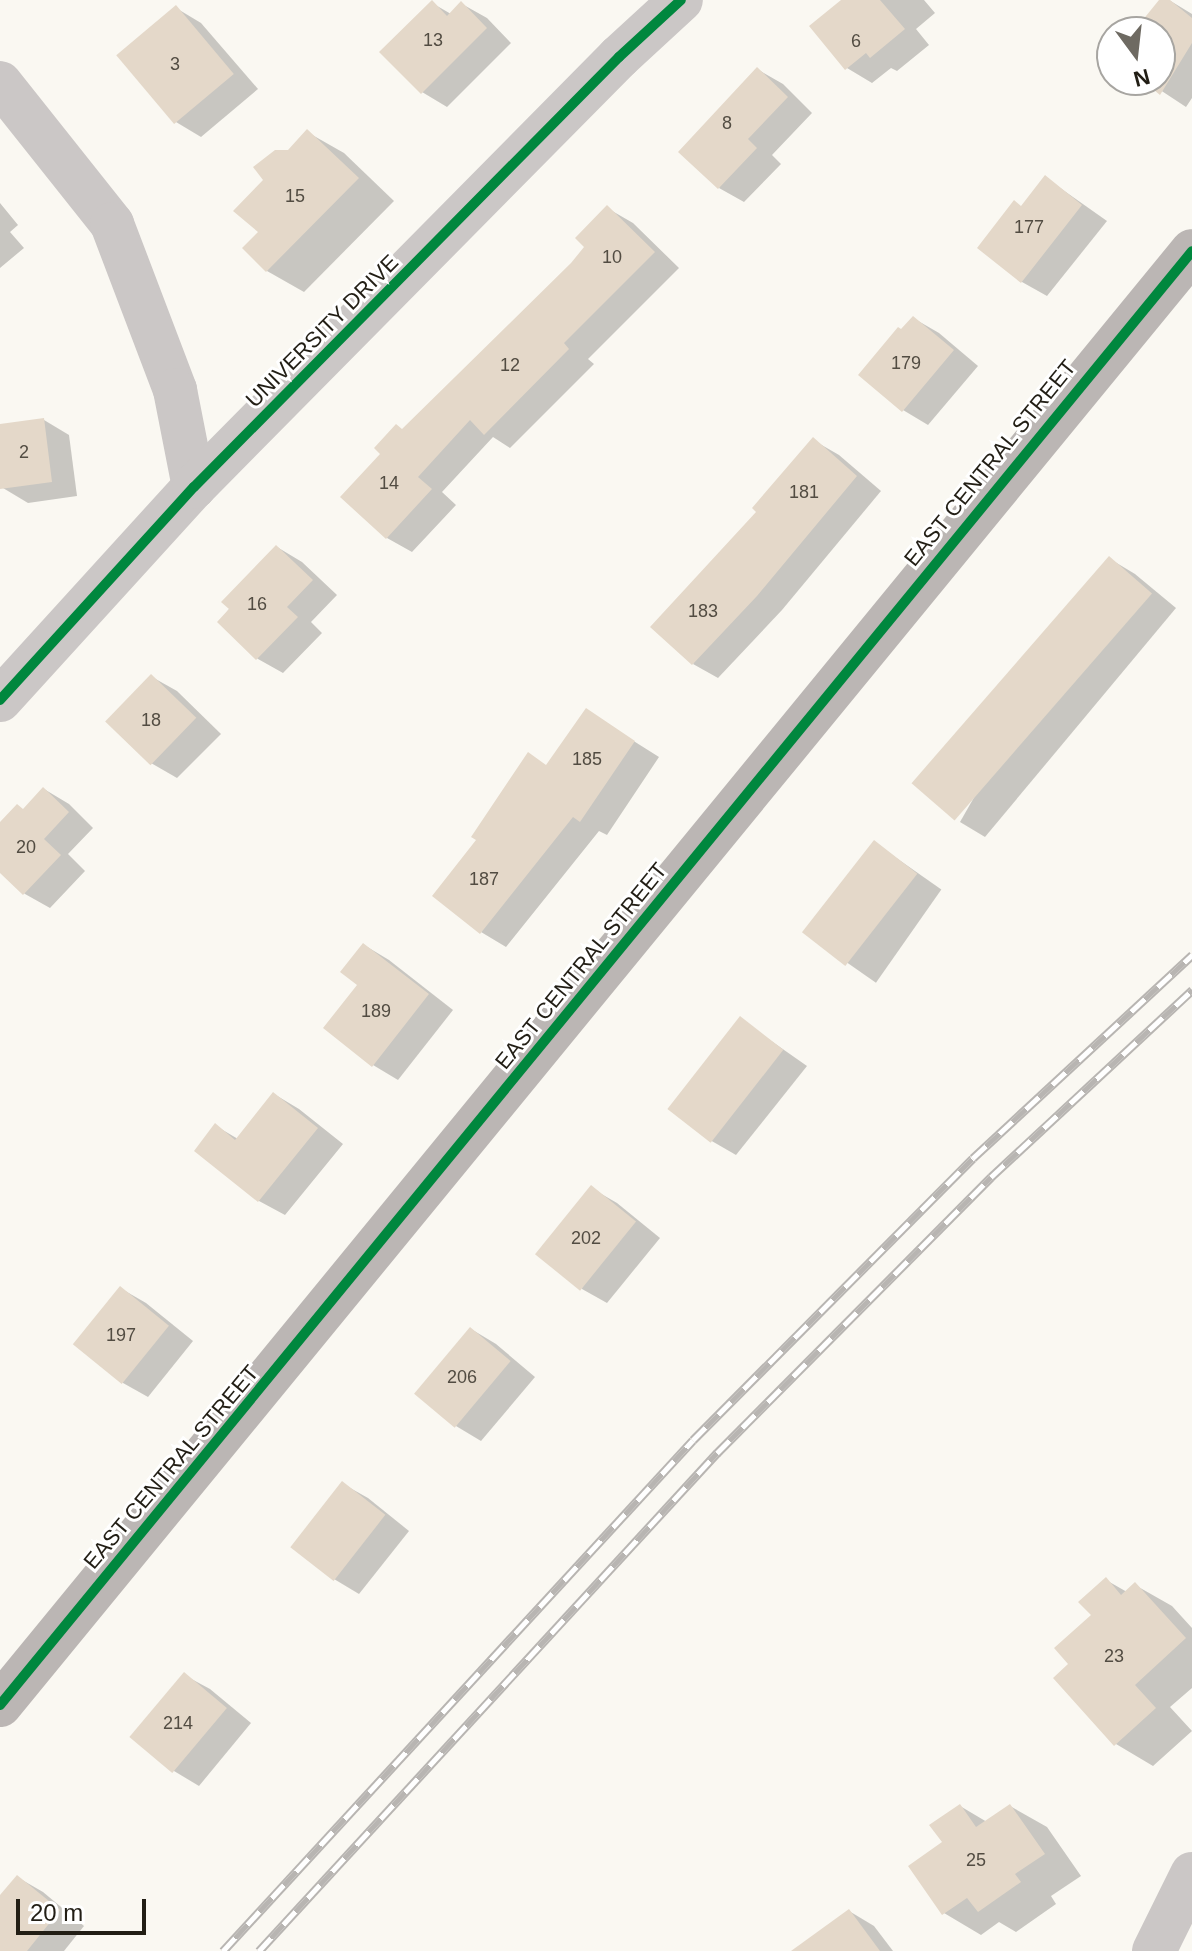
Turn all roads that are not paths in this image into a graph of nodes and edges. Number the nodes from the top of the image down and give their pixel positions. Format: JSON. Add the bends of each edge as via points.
{"nodes":[{"id":1,"x":681,"y":0,"type":"edge"},
{"id":2,"x":0,"y":83,"type":"edge"},
{"id":3,"x":1192,"y":251,"type":"edge"},
{"id":4,"x":194,"y":487,"type":"junction"},
{"id":5,"x":0,"y":700,"type":"edge"},
{"id":6,"x":0,"y":1705,"type":"edge"},
{"id":7,"x":1192,"y":1874,"type":"edge"},
{"id":8,"x":1154,"y":1951,"type":"edge"}],
"edges":[{"from":1,"to":4,"type":"street","name":"UNIVERSITY DRIVE"},
{"from":2,"to":4,"type":"street","via":[[112,224],[175,390]]},
{"from":3,"to":6,"type":"main road","name":"EAST CENTRAL STREET"},
{"from":4,"to":5,"type":"street","name":"UNIVERSITY DRIVE"},
{"from":7,"to":8,"type":"street"}]}
